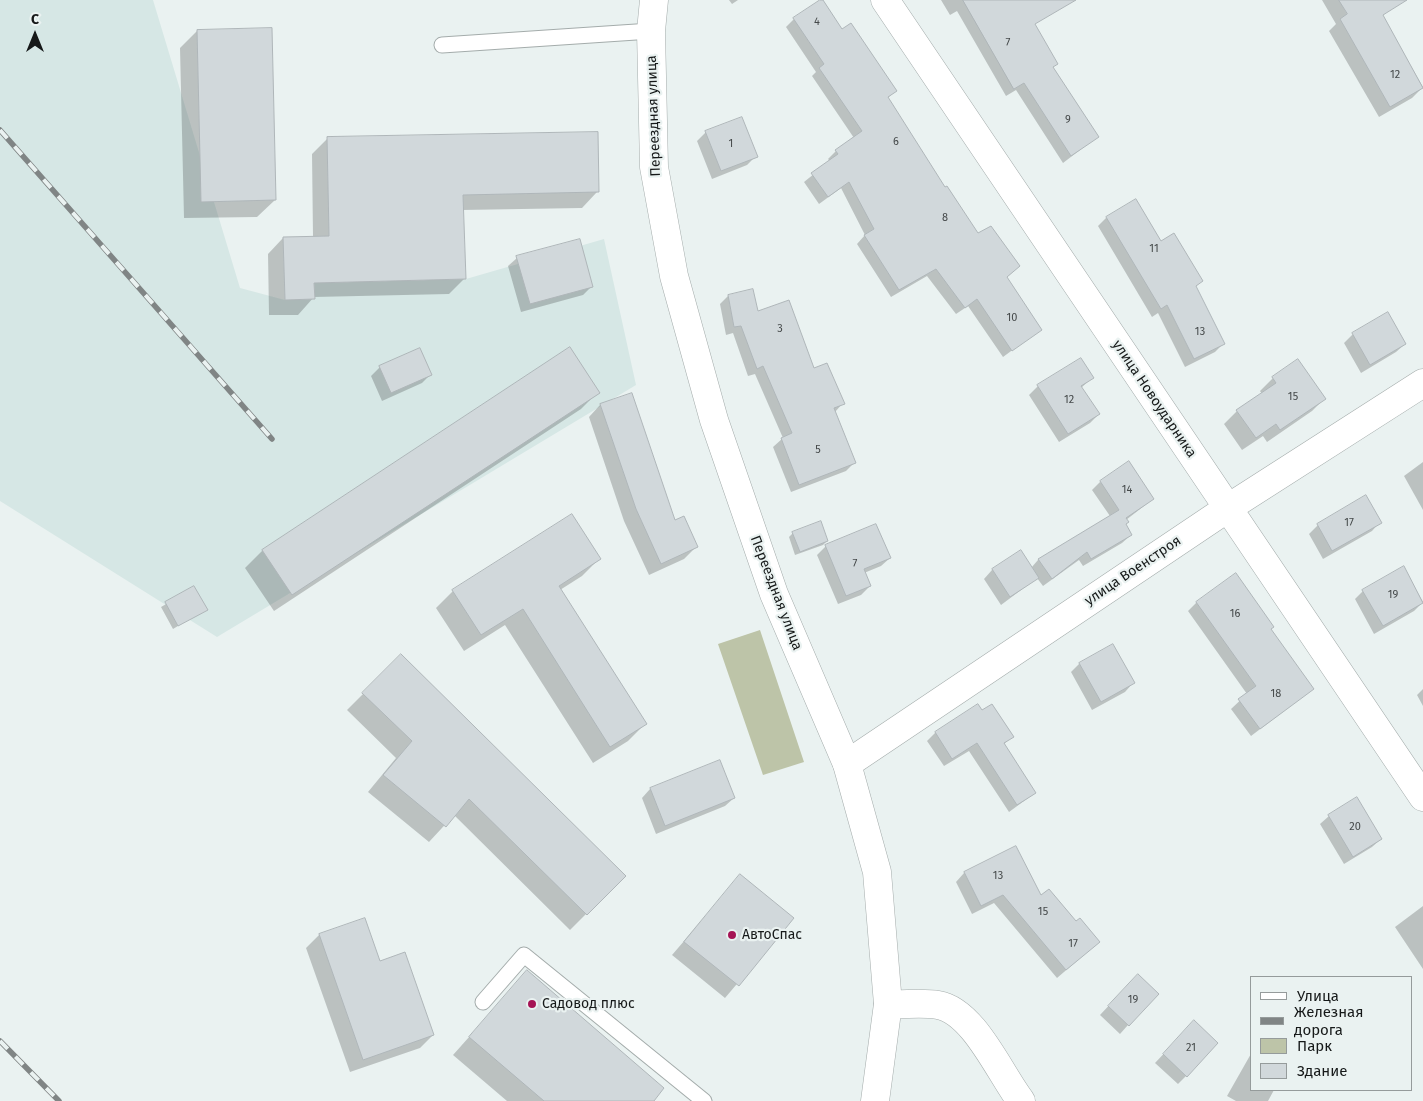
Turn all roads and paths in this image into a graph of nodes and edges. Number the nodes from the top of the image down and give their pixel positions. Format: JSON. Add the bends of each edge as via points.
{"nodes":[{"id":1,"x":654,"y":0,"type":"edge"},
{"id":2,"x":885,"y":0,"type":"edge"},
{"id":3,"x":651,"y":31,"type":"junction"},
{"id":4,"x":442,"y":45,"type":"dead end"},
{"id":5,"x":1423,"y":383,"type":"edge"},
{"id":6,"x":1228,"y":508,"type":"junction"},
{"id":7,"x":847,"y":764,"type":"junction"},
{"id":8,"x":1423,"y":797,"type":"edge"},
{"id":9,"x":483,"y":1002,"type":"dead end"},
{"id":10,"x":888,"y":1004,"type":"junction"},
{"id":11,"x":704,"y":1101,"type":"edge"},
{"id":12,"x":875,"y":1101,"type":"edge"},
{"id":13,"x":1021,"y":1101,"type":"edge"}],
"edges":[{"from":1,"to":3,"type":"street","name":"Переездная улица"},
{"from":2,"to":6,"type":"street","name":"улица Новоударника"},
{"from":3,"to":4,"type":"lane"},
{"from":3,"to":7,"type":"street","name":"Переездная улица","via":[[654,167],[674,276],[714,420],[774,594]]},
{"from":5,"to":6,"type":"street","name":"улица Военстроя"},
{"from":6,"to":7,"type":"street","name":"улица Военстроя"},
{"from":6,"to":8,"type":"street","name":"улица Новоударника"},
{"from":7,"to":10,"type":"street","name":"Переездная улица","via":[[877,872]]},
{"from":9,"to":11,"type":"lane","via":[[524,955]]},
{"from":10,"to":12,"type":"street","name":"Переездная улица"},
{"from":10,"to":13,"type":"street","via":[[939,1005],[962,1015]]}]}
